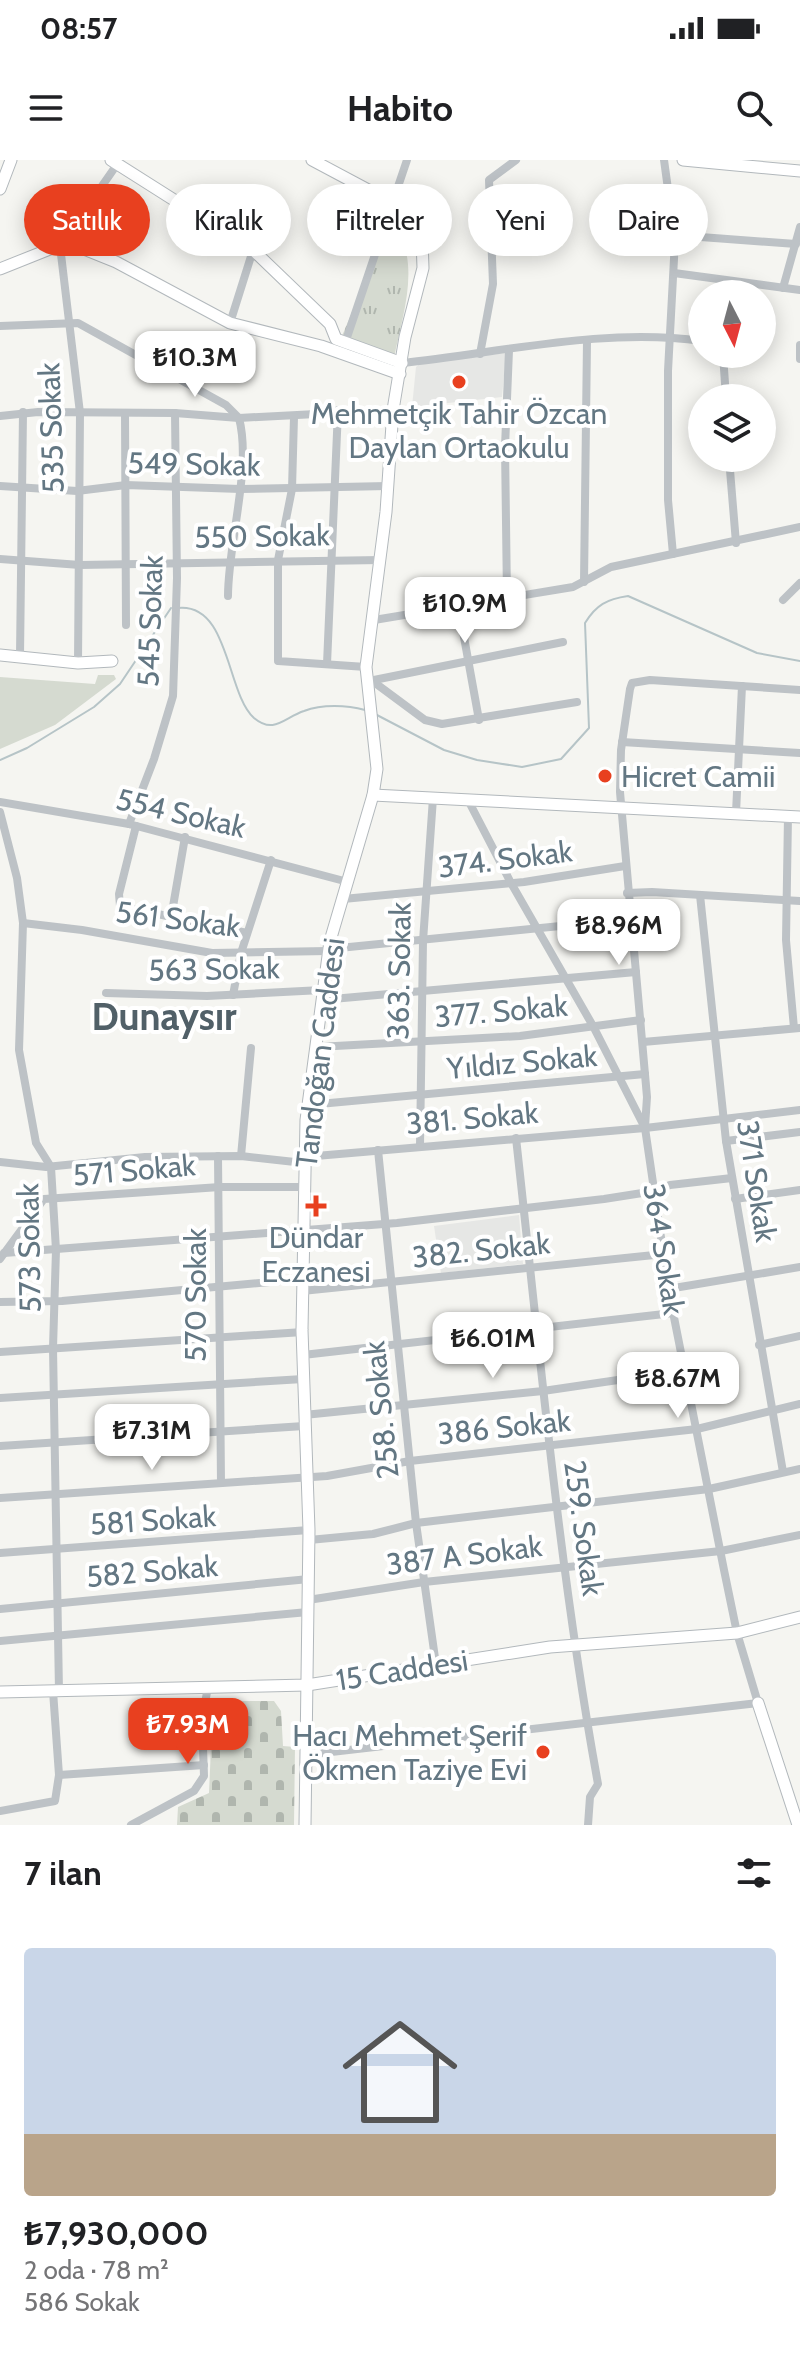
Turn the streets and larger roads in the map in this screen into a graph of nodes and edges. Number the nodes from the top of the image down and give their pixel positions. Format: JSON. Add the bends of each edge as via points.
{"nodes":[{"id":1,"x":11,"y":160,"type":"edge"},
{"id":2,"x":312,"y":160,"type":"edge"},
{"id":3,"x":407,"y":160,"type":"edge"},
{"id":4,"x":516,"y":160,"type":"edge"},
{"id":5,"x":664,"y":160,"type":"edge"},
{"id":6,"x":683,"y":160,"type":"edge"},
{"id":7,"x":114,"y":162,"type":"edge"},
{"id":8,"x":800,"y":171,"type":"edge"},
{"id":9,"x":100,"y":184,"type":"edge"},
{"id":10,"x":352,"y":184,"type":"edge"},
{"id":11,"x":400,"y":184,"type":"edge"},
{"id":12,"x":667,"y":184,"type":"edge"},
{"id":13,"x":0,"y":189,"type":"edge"},
{"id":14,"x":166,"y":195,"type":"edge"},
{"id":15,"x":800,"y":227,"type":"edge"},
{"id":16,"x":708,"y":238,"type":"edge"},
{"id":17,"x":796,"y":244,"type":"junction"},
{"id":18,"x":34,"y":256,"type":"edge"},
{"id":19,"x":61,"y":256,"type":"edge"},
{"id":20,"x":101,"y":256,"type":"edge"},
{"id":21,"x":251,"y":256,"type":"edge"},
{"id":22,"x":259,"y":256,"type":"edge"},
{"id":23,"x":376,"y":256,"type":"edge"},
{"id":24,"x":423,"y":256,"type":"edge"},
{"id":25,"x":674,"y":256,"type":"edge"},
{"id":26,"x":0,"y":269,"type":"edge"},
{"id":27,"x":674,"y":273,"type":"junction"},
{"id":28,"x":783,"y":288,"type":"junction"},
{"id":29,"x":800,"y":290,"type":"edge"},
{"id":30,"x":68,"y":322,"type":"junction"},
{"id":31,"x":230,"y":323,"type":"junction"},
{"id":32,"x":0,"y":326,"type":"edge"},
{"id":33,"x":670,"y":336,"type":"junction"},
{"id":34,"x":688,"y":339,"type":"edge"},
{"id":35,"x":587,"y":341,"type":"junction"},
{"id":36,"x":800,"y":345,"type":"edge"},
{"id":37,"x":343,"y":350,"type":"junction"},
{"id":38,"x":509,"y":350,"type":"junction"},
{"id":39,"x":480,"y":354,"type":"junction"},
{"id":40,"x":800,"y":359,"type":"edge"},
{"id":41,"x":401,"y":368,"type":"junction"},
{"id":42,"x":338,"y":410,"type":"junction"},
{"id":43,"x":393,"y":410,"type":"junction"},
{"id":44,"x":23,"y":412,"type":"junction"},
{"id":45,"x":80,"y":413,"type":"junction"},
{"id":46,"x":175,"y":413,"type":"junction"},
{"id":47,"x":125,"y":414,"type":"junction"},
{"id":48,"x":0,"y":416,"type":"edge"},
{"id":49,"x":294,"y":417,"type":"junction"},
{"id":50,"x":239,"y":418,"type":"junction"},
{"id":51,"x":730,"y":472,"type":"edge"},
{"id":52,"x":333,"y":484,"type":"junction"},
{"id":53,"x":126,"y":485,"type":"junction"},
{"id":54,"x":178,"y":485,"type":"junction"},
{"id":55,"x":0,"y":486,"type":"edge"},
{"id":56,"x":22,"y":486,"type":"junction"},
{"id":57,"x":388,"y":486,"type":"junction"},
{"id":58,"x":240,"y":489,"type":"junction"},
{"id":59,"x":292,"y":489,"type":"junction"},
{"id":60,"x":77,"y":491,"type":"junction"},
{"id":61,"x":800,"y":527,"type":"edge"},
{"id":62,"x":736,"y":543,"type":"junction"},
{"id":63,"x":673,"y":554,"type":"junction"},
{"id":64,"x":0,"y":559,"type":"edge"},
{"id":65,"x":329,"y":559,"type":"junction"},
{"id":66,"x":278,"y":560,"type":"junction"},
{"id":67,"x":381,"y":560,"type":"junction"},
{"id":68,"x":20,"y":561,"type":"junction"},
{"id":69,"x":176,"y":561,"type":"junction"},
{"id":70,"x":228,"y":561,"type":"junction"},
{"id":71,"x":127,"y":562,"type":"junction"},
{"id":72,"x":80,"y":565,"type":"junction"},
{"id":73,"x":584,"y":582,"type":"junction"},
{"id":74,"x":800,"y":583,"type":"edge"},
{"id":75,"x":228,"y":596,"type":"dead end"},
{"id":76,"x":507,"y":597,"type":"junction"},
{"id":77,"x":783,"y":600,"type":"dead end"},
{"id":78,"x":458,"y":604,"type":"junction"},
{"id":79,"x":374,"y":620,"type":"junction"},
{"id":80,"x":126,"y":625,"type":"dead end"},
{"id":81,"x":563,"y":642,"type":"dead end"},
{"id":82,"x":0,"y":655,"type":"edge"},
{"id":83,"x":20,"y":656,"type":"junction"},
{"id":84,"x":112,"y":661,"type":"dead end"},
{"id":85,"x":467,"y":661,"type":"junction"},
{"id":86,"x":78,"y":663,"type":"junction"},
{"id":87,"x":327,"y":664,"type":"junction"},
{"id":88,"x":369,"y":675,"type":"junction"},
{"id":89,"x":742,"y":686,"type":"junction"},
{"id":90,"x":800,"y":690,"type":"edge"},
{"id":91,"x":577,"y":702,"type":"dead end"},
{"id":92,"x":479,"y":720,"type":"junction"},
{"id":93,"x":622,"y":742,"type":"junction"},
{"id":94,"x":738,"y":749,"type":"junction"},
{"id":95,"x":800,"y":753,"type":"edge"},
{"id":96,"x":373,"y":795,"type":"junction"},
{"id":97,"x":433,"y":798,"type":"junction"},
{"id":98,"x":468,"y":800,"type":"junction"},
{"id":99,"x":0,"y":802,"type":"edge"},
{"id":100,"x":621,"y":807,"type":"junction"},
{"id":101,"x":0,"y":812,"type":"edge"},
{"id":102,"x":736,"y":813,"type":"junction"},
{"id":103,"x":794,"y":816,"type":"edge"},
{"id":104,"x":132,"y":825,"type":"junction"},
{"id":105,"x":185,"y":837,"type":"junction"},
{"id":106,"x":271,"y":860,"type":"junction"},
{"id":107,"x":625,"y":866,"type":"junction"},
{"id":108,"x":348,"y":882,"type":"junction"},
{"id":109,"x":511,"y":883,"type":"junction"},
{"id":110,"x":425,"y":893,"type":"junction"},
{"id":111,"x":627,"y":893,"type":"junction"},
{"id":112,"x":700,"y":895,"type":"junction"},
{"id":113,"x":343,"y":899,"type":"junction"},
{"id":114,"x":786,"y":900,"type":"junction"},
{"id":115,"x":800,"y":901,"type":"edge"},
{"id":116,"x":171,"y":918,"type":"junction"},
{"id":117,"x":630,"y":919,"type":"junction"},
{"id":118,"x":23,"y":923,"type":"junction"},
{"id":119,"x":539,"y":929,"type":"junction"},
{"id":120,"x":247,"y":933,"type":"junction"},
{"id":121,"x":423,"y":941,"type":"junction"},
{"id":122,"x":328,"y":950,"type":"junction"},
{"id":123,"x":241,"y":953,"type":"junction"},
{"id":124,"x":636,"y":972,"type":"junction"},
{"id":125,"x":567,"y":979,"type":"junction"},
{"id":126,"x":423,"y":992,"type":"junction"},
{"id":127,"x":106,"y":993,"type":"dead end"},
{"id":128,"x":233,"y":995,"type":"junction"},
{"id":129,"x":322,"y":995,"type":"junction"},
{"id":130,"x":641,"y":1020,"type":"junction"},
{"id":131,"x":593,"y":1026,"type":"junction"},
{"id":132,"x":797,"y":1028,"type":"edge"},
{"id":133,"x":715,"y":1034,"type":"junction"},
{"id":134,"x":643,"y":1042,"type":"junction"},
{"id":135,"x":421,"y":1043,"type":"junction"},
{"id":136,"x":317,"y":1047,"type":"junction"},
{"id":137,"x":251,"y":1048,"type":"dead end"},
{"id":138,"x":645,"y":1074,"type":"junction"},
{"id":139,"x":618,"y":1077,"type":"junction"},
{"id":140,"x":419,"y":1096,"type":"junction"},
{"id":141,"x":308,"y":1105,"type":"junction"},
{"id":142,"x":800,"y":1110,"type":"edge"},
{"id":143,"x":723,"y":1119,"type":"junction"},
{"id":144,"x":645,"y":1128,"type":"junction"},
{"id":145,"x":800,"y":1132,"type":"edge"},
{"id":146,"x":516,"y":1138,"type":"junction"},
{"id":147,"x":726,"y":1141,"type":"junction"},
{"id":148,"x":420,"y":1146,"type":"junction"},
{"id":149,"x":378,"y":1150,"type":"junction"},
{"id":150,"x":218,"y":1156,"type":"junction"},
{"id":151,"x":241,"y":1156,"type":"junction"},
{"id":152,"x":304,"y":1160,"type":"junction"},
{"id":153,"x":0,"y":1162,"type":"edge"},
{"id":154,"x":51,"y":1167,"type":"junction"},
{"id":155,"x":732,"y":1178,"type":"junction"},
{"id":156,"x":220,"y":1187,"type":"junction"},
{"id":157,"x":303,"y":1187,"type":"junction"},
{"id":158,"x":800,"y":1190,"type":"edge"},
{"id":159,"x":655,"y":1191,"type":"junction"},
{"id":160,"x":735,"y":1199,"type":"junction"},
{"id":161,"x":53,"y":1200,"type":"junction"},
{"id":162,"x":523,"y":1208,"type":"junction"},
{"id":163,"x":385,"y":1224,"type":"junction"},
{"id":164,"x":302,"y":1232,"type":"junction"},
{"id":165,"x":219,"y":1239,"type":"junction"},
{"id":166,"x":56,"y":1250,"type":"junction"},
{"id":167,"x":664,"y":1254,"type":"junction"},
{"id":168,"x":2,"y":1256,"type":"edge"},
{"id":169,"x":800,"y":1267,"type":"edge"},
{"id":170,"x":530,"y":1269,"type":"junction"},
{"id":171,"x":748,"y":1277,"type":"junction"},
{"id":172,"x":220,"y":1284,"type":"junction"},
{"id":173,"x":391,"y":1284,"type":"junction"},
{"id":174,"x":302,"y":1285,"type":"junction"},
{"id":175,"x":668,"y":1289,"type":"junction"},
{"id":176,"x":55,"y":1301,"type":"junction"},
{"id":177,"x":0,"y":1302,"type":"edge"},
{"id":178,"x":673,"y":1313,"type":"junction"},
{"id":179,"x":536,"y":1329,"type":"junction"},
{"id":180,"x":303,"y":1332,"type":"junction"},
{"id":181,"x":217,"y":1336,"type":"junction"},
{"id":182,"x":800,"y":1336,"type":"edge"},
{"id":183,"x":399,"y":1344,"type":"junction"},
{"id":184,"x":759,"y":1345,"type":"junction"},
{"id":185,"x":53,"y":1348,"type":"junction"},
{"id":186,"x":0,"y":1352,"type":"edge"},
{"id":187,"x":303,"y":1355,"type":"junction"},
{"id":188,"x":686,"y":1370,"type":"junction"},
{"id":189,"x":303,"y":1379,"type":"junction"},
{"id":190,"x":219,"y":1383,"type":"junction"},
{"id":191,"x":543,"y":1391,"type":"junction"},
{"id":192,"x":54,"y":1396,"type":"junction"},
{"id":193,"x":0,"y":1398,"type":"edge"},
{"id":194,"x":800,"y":1404,"type":"edge"},
{"id":195,"x":405,"y":1406,"type":"junction"},
{"id":196,"x":769,"y":1410,"type":"junction"},
{"id":197,"x":304,"y":1421,"type":"junction"},
{"id":198,"x":697,"y":1429,"type":"junction"},
{"id":199,"x":219,"y":1432,"type":"junction"},
{"id":200,"x":57,"y":1442,"type":"junction"},
{"id":201,"x":0,"y":1446,"type":"edge"},
{"id":202,"x":548,"y":1446,"type":"junction"},
{"id":203,"x":410,"y":1461,"type":"junction"},
{"id":204,"x":800,"y":1469,"type":"edge"},
{"id":205,"x":783,"y":1472,"type":"junction"},
{"id":206,"x":307,"y":1476,"type":"junction"},
{"id":207,"x":221,"y":1483,"type":"junction"},
{"id":208,"x":709,"y":1489,"type":"junction"},
{"id":209,"x":57,"y":1494,"type":"junction"},
{"id":210,"x":0,"y":1498,"type":"edge"},
{"id":211,"x":556,"y":1506,"type":"junction"},
{"id":212,"x":416,"y":1523,"type":"junction"},
{"id":213,"x":309,"y":1535,"type":"junction"},
{"id":214,"x":799,"y":1538,"type":"edge"},
{"id":215,"x":57,"y":1551,"type":"junction"},
{"id":216,"x":721,"y":1551,"type":"junction"},
{"id":217,"x":0,"y":1553,"type":"edge"},
{"id":218,"x":566,"y":1567,"type":"junction"},
{"id":219,"x":309,"y":1579,"type":"junction"},
{"id":220,"x":424,"y":1582,"type":"junction"},
{"id":221,"x":55,"y":1604,"type":"junction"},
{"id":222,"x":308,"y":1606,"type":"junction"},
{"id":223,"x":0,"y":1609,"type":"edge"},
{"id":224,"x":800,"y":1617,"type":"edge"},
{"id":225,"x":737,"y":1633,"type":"junction"},
{"id":226,"x":56,"y":1636,"type":"junction"},
{"id":227,"x":0,"y":1641,"type":"edge"},
{"id":228,"x":575,"y":1645,"type":"junction"},
{"id":229,"x":436,"y":1665,"type":"junction"},
{"id":230,"x":307,"y":1685,"type":"junction"},
{"id":231,"x":208,"y":1687,"type":"junction"},
{"id":232,"x":56,"y":1691,"type":"junction"},
{"id":233,"x":0,"y":1692,"type":"edge"},
{"id":234,"x":758,"y":1703,"type":"junction"},
{"id":235,"x":587,"y":1724,"type":"junction"},
{"id":236,"x":305,"y":1755,"type":"junction"},
{"id":237,"x":204,"y":1765,"type":"junction"},
{"id":238,"x":59,"y":1775,"type":"junction"},
{"id":239,"x":0,"y":1811,"type":"edge"},
{"id":240,"x":131,"y":1825,"type":"edge"},
{"id":241,"x":305,"y":1825,"type":"edge"},
{"id":242,"x":588,"y":1825,"type":"edge"},
{"id":243,"x":798,"y":1825,"type":"edge"}],
"edges":[{"from":1,"to":13,"type":"street"},
{"from":2,"to":10,"type":"street"},
{"from":3,"to":11,"type":"street"},
{"from":4,"to":39,"type":"street","via":[[489,180],[493,284]]},
{"from":5,"to":12,"type":"street"},
{"from":6,"to":8,"type":"street"},
{"from":7,"to":9,"type":"street"},
{"from":7,"to":14,"type":"street"},
{"from":15,"to":17,"type":"street"},
{"from":16,"to":17,"type":"street"},
{"from":17,"to":28,"type":"street"},
{"from":18,"to":26,"type":"street"},
{"from":19,"to":30,"type":"street","name":"535 Sokak"},
{"from":20,"to":31,"type":"street"},
{"from":21,"to":31,"type":"street"},
{"from":22,"to":37,"type":"street","via":[[330,324]]},
{"from":23,"to":37,"type":"street"},
{"from":24,"to":41,"type":"street","name":"Tandoğan Caddesi"},
{"from":25,"to":27,"type":"street"},
{"from":27,"to":28,"type":"street"},
{"from":27,"to":33,"type":"street"},
{"from":28,"to":29,"type":"street"},
{"from":30,"to":32,"type":"street"},
{"from":30,"to":45,"type":"street","name":"535 Sokak"},
{"from":30,"to":50,"type":"street","via":[[226,405]]},
{"from":31,"to":37,"type":"street"},
{"from":33,"to":34,"type":"street"},
{"from":33,"to":35,"type":"street"},
{"from":33,"to":63,"type":"street","via":[[668,500]]},
{"from":35,"to":38,"type":"street"},
{"from":35,"to":73,"type":"street"},
{"from":36,"to":40,"type":"street"},
{"from":37,"to":41,"type":"street"},
{"from":38,"to":39,"type":"street"},
{"from":38,"to":76,"type":"street"},
{"from":39,"to":41,"type":"street"},
{"from":41,"to":43,"type":"street","name":"Tandoğan Caddesi"},
{"from":42,"to":43,"type":"street"},
{"from":42,"to":49,"type":"street"},
{"from":42,"to":52,"type":"street"},
{"from":43,"to":57,"type":"street","name":"Tandoğan Caddesi"},
{"from":44,"to":45,"type":"street"},
{"from":44,"to":48,"type":"street"},
{"from":44,"to":56,"type":"street"},
{"from":45,"to":47,"type":"street"},
{"from":45,"to":60,"type":"street","name":"535 Sokak"},
{"from":46,"to":47,"type":"street"},
{"from":46,"to":50,"type":"street"},
{"from":46,"to":54,"type":"street","name":"545 Sokak"},
{"from":47,"to":53,"type":"street"},
{"from":49,"to":50,"type":"street"},
{"from":49,"to":59,"type":"street"},
{"from":50,"to":58,"type":"street"},
{"from":51,"to":62,"type":"street"},
{"from":52,"to":57,"type":"street","name":"549 Sokak"},
{"from":52,"to":59,"type":"street","name":"549 Sokak"},
{"from":52,"to":65,"type":"street"},
{"from":53,"to":54,"type":"street","name":"549 Sokak"},
{"from":53,"to":60,"type":"street","name":"549 Sokak"},
{"from":53,"to":71,"type":"street"},
{"from":54,"to":58,"type":"street","name":"549 Sokak"},
{"from":54,"to":69,"type":"street","name":"545 Sokak"},
{"from":55,"to":56,"type":"street","name":"549 Sokak"},
{"from":56,"to":60,"type":"street","name":"549 Sokak"},
{"from":56,"to":68,"type":"street"},
{"from":57,"to":67,"type":"street","name":"Tandoğan Caddesi"},
{"from":58,"to":59,"type":"street","name":"549 Sokak"},
{"from":58,"to":70,"type":"street"},
{"from":59,"to":66,"type":"street"},
{"from":60,"to":72,"type":"street","name":"535 Sokak"},
{"from":61,"to":62,"type":"street"},
{"from":62,"to":63,"type":"street"},
{"from":63,"to":73,"type":"street","via":[[611,567]]},
{"from":64,"to":68,"type":"street","name":"550 Sokak"},
{"from":65,"to":66,"type":"street","name":"550 Sokak"},
{"from":65,"to":67,"type":"street","name":"550 Sokak"},
{"from":65,"to":87,"type":"street"},
{"from":66,"to":70,"type":"street","name":"550 Sokak"},
{"from":66,"to":87,"type":"street","via":[[278,661]]},
{"from":67,"to":79,"type":"street","name":"Tandoğan Caddesi"},
{"from":68,"to":72,"type":"street","name":"550 Sokak"},
{"from":68,"to":83,"type":"street"},
{"from":69,"to":70,"type":"street","name":"550 Sokak"},
{"from":69,"to":71,"type":"street","name":"550 Sokak"},
{"from":69,"to":104,"type":"street","name":"545 Sokak","via":[[173,696]]},
{"from":70,"to":75,"type":"street"},
{"from":71,"to":72,"type":"street","name":"550 Sokak"},
{"from":71,"to":80,"type":"street"},
{"from":72,"to":86,"type":"street","name":"535 Sokak"},
{"from":73,"to":76,"type":"street"},
{"from":74,"to":77,"type":"street"},
{"from":76,"to":78,"type":"street"},
{"from":78,"to":79,"type":"street"},
{"from":78,"to":85,"type":"street"},
{"from":79,"to":88,"type":"street","name":"Tandoğan Caddesi"},
{"from":81,"to":85,"type":"street"},
{"from":82,"to":83,"type":"street"},
{"from":83,"to":86,"type":"street"},
{"from":84,"to":86,"type":"street"},
{"from":85,"to":88,"type":"street"},
{"from":85,"to":92,"type":"street"},
{"from":87,"to":88,"type":"street"},
{"from":88,"to":92,"type":"street","via":[[425,720]]},
{"from":88,"to":96,"type":"street","name":"Tandoğan Caddesi","via":[[377,769]]},
{"from":89,"to":90,"type":"street"},
{"from":89,"to":93,"type":"street","via":[[632,683]]},
{"from":89,"to":94,"type":"street"},
{"from":91,"to":92,"type":"street"},
{"from":93,"to":94,"type":"street"},
{"from":93,"to":100,"type":"street"},
{"from":94,"to":95,"type":"street"},
{"from":94,"to":102,"type":"street"},
{"from":96,"to":97,"type":"street"},
{"from":96,"to":108,"type":"street","name":"Tandoğan Caddesi"},
{"from":97,"to":98,"type":"street"},
{"from":97,"to":110,"type":"street","name":"363. Sokak"},
{"from":98,"to":100,"type":"street"},
{"from":98,"to":109,"type":"street","name":"364 Sokak"},
{"from":99,"to":104,"type":"street","name":"554 Sokak"},
{"from":100,"to":102,"type":"street"},
{"from":100,"to":107,"type":"street"},
{"from":101,"to":118,"type":"street","name":"573 Sokak"},
{"from":102,"to":103,"type":"street"},
{"from":103,"to":114,"type":"street"},
{"from":104,"to":105,"type":"street","name":"554 Sokak"},
{"from":104,"to":116,"type":"street","name":"545 Sokak","via":[[120,906]]},
{"from":105,"to":106,"type":"street","name":"554 Sokak"},
{"from":105,"to":116,"type":"street"},
{"from":106,"to":108,"type":"street","name":"554 Sokak"},
{"from":106,"to":120,"type":"street"},
{"from":107,"to":109,"type":"street","name":"374. Sokak"},
{"from":107,"to":111,"type":"street"},
{"from":108,"to":113,"type":"street","name":"Tandoğan Caddesi"},
{"from":109,"to":110,"type":"street","name":"374. Sokak"},
{"from":109,"to":119,"type":"street","name":"364 Sokak"},
{"from":110,"to":113,"type":"street","name":"374. Sokak"},
{"from":110,"to":121,"type":"street","name":"363. Sokak"},
{"from":111,"to":112,"type":"street"},
{"from":111,"to":117,"type":"street"},
{"from":112,"to":114,"type":"street"},
{"from":112,"to":133,"type":"street","name":"371 Sokak"},
{"from":113,"to":122,"type":"street","name":"Tandoğan Caddesi"},
{"from":114,"to":115,"type":"street"},
{"from":114,"to":132,"type":"street"},
{"from":116,"to":120,"type":"street"},
{"from":117,"to":119,"type":"street","name":"561 Sokak"},
{"from":117,"to":124,"type":"street"},
{"from":118,"to":123,"type":"street","name":"561 Sokak"},
{"from":118,"to":154,"type":"street","name":"573 Sokak","via":[[19,1050],[36,1143]]},
{"from":119,"to":121,"type":"street","name":"561 Sokak"},
{"from":119,"to":125,"type":"street","name":"364 Sokak"},
{"from":120,"to":123,"type":"street"},
{"from":121,"to":122,"type":"street","name":"561 Sokak"},
{"from":121,"to":126,"type":"street","name":"363. Sokak"},
{"from":122,"to":123,"type":"street","name":"561 Sokak"},
{"from":122,"to":129,"type":"street","name":"Tandoğan Caddesi"},
{"from":123,"to":128,"type":"street"},
{"from":124,"to":125,"type":"street","name":"563 Sokak"},
{"from":124,"to":130,"type":"street"},
{"from":125,"to":126,"type":"street","name":"563 Sokak"},
{"from":125,"to":131,"type":"street","name":"364 Sokak"},
{"from":126,"to":129,"type":"street","name":"563 Sokak"},
{"from":126,"to":135,"type":"street","name":"363. Sokak"},
{"from":127,"to":128,"type":"street","name":"563 Sokak"},
{"from":128,"to":129,"type":"street","name":"563 Sokak"},
{"from":129,"to":136,"type":"street","name":"Tandoğan Caddesi"},
{"from":130,"to":131,"type":"street","name":"377. Sokak"},
{"from":130,"to":134,"type":"street"},
{"from":131,"to":135,"type":"street","name":"377. Sokak"},
{"from":131,"to":139,"type":"street","name":"364 Sokak"},
{"from":132,"to":133,"type":"street"},
{"from":133,"to":134,"type":"street"},
{"from":133,"to":143,"type":"street","name":"371 Sokak"},
{"from":134,"to":138,"type":"street"},
{"from":135,"to":136,"type":"street","name":"377. Sokak"},
{"from":135,"to":140,"type":"street","name":"363. Sokak"},
{"from":136,"to":141,"type":"street","name":"Tandoğan Caddesi"},
{"from":137,"to":151,"type":"street"},
{"from":138,"to":139,"type":"street","name":"Yıldız Sokak"},
{"from":138,"to":144,"type":"street"},
{"from":139,"to":140,"type":"street","name":"Yıldız Sokak"},
{"from":139,"to":144,"type":"street","name":"364 Sokak"},
{"from":140,"to":141,"type":"street","name":"Yıldız Sokak"},
{"from":140,"to":148,"type":"street","name":"363. Sokak"},
{"from":141,"to":152,"type":"street","name":"Tandoğan Caddesi"},
{"from":142,"to":143,"type":"street","name":"381. Sokak"},
{"from":143,"to":144,"type":"street","name":"381. Sokak"},
{"from":143,"to":147,"type":"street","name":"371 Sokak"},
{"from":144,"to":146,"type":"street","name":"381. Sokak"},
{"from":144,"to":159,"type":"street","name":"364 Sokak"},
{"from":145,"to":147,"type":"street"},
{"from":146,"to":148,"type":"street","name":"381. Sokak"},
{"from":146,"to":162,"type":"street","name":"259. Sokak"},
{"from":147,"to":155,"type":"street","name":"371 Sokak"},
{"from":148,"to":149,"type":"street","name":"381. Sokak"},
{"from":149,"to":152,"type":"street","name":"381. Sokak"},
{"from":149,"to":163,"type":"street","name":"258. Sokak"},
{"from":150,"to":151,"type":"street","name":"381. Sokak"},
{"from":150,"to":154,"type":"street","name":"381. Sokak"},
{"from":150,"to":156,"type":"street","name":"570 Sokak"},
{"from":151,"to":152,"type":"street","name":"381. Sokak"},
{"from":152,"to":157,"type":"street","name":"Tandoğan Caddesi"},
{"from":153,"to":154,"type":"street","name":"381. Sokak"},
{"from":154,"to":161,"type":"street","name":"573 Sokak"},
{"from":155,"to":159,"type":"street"},
{"from":155,"to":160,"type":"street","name":"371 Sokak"},
{"from":156,"to":157,"type":"street","name":"571 Sokak"},
{"from":156,"to":161,"type":"street","name":"571 Sokak"},
{"from":156,"to":165,"type":"street","name":"570 Sokak"},
{"from":157,"to":164,"type":"street","name":"Tandoğan Caddesi"},
{"from":158,"to":160,"type":"street"},
{"from":159,"to":162,"type":"street"},
{"from":159,"to":167,"type":"street","name":"364 Sokak"},
{"from":160,"to":171,"type":"street","name":"371 Sokak"},
{"from":161,"to":166,"type":"street","name":"573 Sokak"},
{"from":161,"to":168,"type":"street","name":"571 Sokak","via":[[44,1199]]},
{"from":162,"to":163,"type":"street"},
{"from":162,"to":170,"type":"street","name":"259. Sokak"},
{"from":163,"to":164,"type":"street"},
{"from":163,"to":173,"type":"street","name":"258. Sokak"},
{"from":164,"to":165,"type":"street"},
{"from":164,"to":174,"type":"street","name":"Tandoğan Caddesi"},
{"from":165,"to":166,"type":"street"},
{"from":165,"to":172,"type":"street","name":"570 Sokak"},
{"from":166,"to":168,"type":"street"},
{"from":166,"to":176,"type":"street","name":"573 Sokak"},
{"from":167,"to":170,"type":"street","name":"382. Sokak"},
{"from":167,"to":175,"type":"street","name":"364 Sokak"},
{"from":169,"to":171,"type":"street"},
{"from":170,"to":173,"type":"street","name":"382. Sokak"},
{"from":170,"to":179,"type":"street","name":"259. Sokak"},
{"from":171,"to":175,"type":"street"},
{"from":171,"to":184,"type":"street","name":"371 Sokak"},
{"from":172,"to":174,"type":"street","name":"382. Sokak"},
{"from":172,"to":176,"type":"street","name":"382. Sokak"},
{"from":172,"to":181,"type":"street","name":"570 Sokak"},
{"from":173,"to":174,"type":"street","name":"382. Sokak"},
{"from":173,"to":183,"type":"street","name":"258. Sokak"},
{"from":174,"to":180,"type":"street","name":"Tandoğan Caddesi"},
{"from":175,"to":178,"type":"street","name":"364 Sokak"},
{"from":176,"to":177,"type":"street","name":"382. Sokak"},
{"from":176,"to":185,"type":"street","name":"573 Sokak"},
{"from":178,"to":179,"type":"street"},
{"from":178,"to":188,"type":"street","name":"364 Sokak"},
{"from":179,"to":183,"type":"street"},
{"from":179,"to":191,"type":"street","name":"259. Sokak"},
{"from":180,"to":181,"type":"street"},
{"from":180,"to":187,"type":"street","name":"Tandoğan Caddesi"},
{"from":181,"to":185,"type":"street"},
{"from":181,"to":190,"type":"street","name":"570 Sokak"},
{"from":182,"to":184,"type":"street"},
{"from":183,"to":187,"type":"street"},
{"from":183,"to":195,"type":"street","name":"258. Sokak"},
{"from":184,"to":196,"type":"street","name":"371 Sokak"},
{"from":185,"to":186,"type":"street"},
{"from":185,"to":192,"type":"street","name":"573 Sokak"},
{"from":187,"to":189,"type":"street","name":"Tandoğan Caddesi"},
{"from":188,"to":191,"type":"street"},
{"from":188,"to":198,"type":"street","name":"364 Sokak"},
{"from":189,"to":190,"type":"street"},
{"from":189,"to":197,"type":"street","name":"Tandoğan Caddesi"},
{"from":190,"to":192,"type":"street"},
{"from":190,"to":199,"type":"street","name":"570 Sokak"},
{"from":191,"to":195,"type":"street"},
{"from":191,"to":202,"type":"street","name":"259. Sokak"},
{"from":192,"to":193,"type":"street"},
{"from":192,"to":200,"type":"street","name":"573 Sokak"},
{"from":194,"to":196,"type":"street","name":"386 Sokak"},
{"from":195,"to":197,"type":"street"},
{"from":195,"to":203,"type":"street","name":"258. Sokak"},
{"from":196,"to":198,"type":"street","name":"386 Sokak"},
{"from":196,"to":205,"type":"street","name":"371 Sokak"},
{"from":197,"to":199,"type":"street"},
{"from":197,"to":206,"type":"street","name":"Tandoğan Caddesi"},
{"from":198,"to":202,"type":"street","name":"386 Sokak"},
{"from":198,"to":208,"type":"street","name":"364 Sokak"},
{"from":199,"to":200,"type":"street"},
{"from":199,"to":207,"type":"street","name":"570 Sokak"},
{"from":200,"to":201,"type":"street"},
{"from":200,"to":209,"type":"street","name":"573 Sokak"},
{"from":202,"to":203,"type":"street","name":"386 Sokak"},
{"from":202,"to":211,"type":"street","name":"259. Sokak"},
{"from":203,"to":206,"type":"street","name":"386 Sokak"},
{"from":203,"to":212,"type":"street","name":"258. Sokak"},
{"from":204,"to":205,"type":"street","name":"581 Sokak"},
{"from":205,"to":208,"type":"street","name":"581 Sokak"},
{"from":206,"to":207,"type":"street","name":"386 Sokak"},
{"from":206,"to":213,"type":"street","name":"Tandoğan Caddesi"},
{"from":207,"to":209,"type":"street","name":"386 Sokak"},
{"from":208,"to":211,"type":"street","name":"581 Sokak"},
{"from":208,"to":216,"type":"street","name":"364 Sokak"},
{"from":209,"to":210,"type":"street","name":"386 Sokak"},
{"from":209,"to":215,"type":"street","name":"573 Sokak"},
{"from":211,"to":212,"type":"street","name":"581 Sokak"},
{"from":211,"to":218,"type":"street","name":"259. Sokak"},
{"from":212,"to":213,"type":"street","name":"581 Sokak","via":[[373,1534]]},
{"from":212,"to":220,"type":"street","name":"258. Sokak"},
{"from":213,"to":215,"type":"street","name":"581 Sokak"},
{"from":213,"to":219,"type":"street","name":"Tandoğan Caddesi"},
{"from":214,"to":216,"type":"street","name":"387 A Sokak"},
{"from":215,"to":217,"type":"street","name":"581 Sokak"},
{"from":215,"to":221,"type":"street","name":"573 Sokak"},
{"from":216,"to":218,"type":"street","name":"387 A Sokak"},
{"from":216,"to":225,"type":"street","name":"364 Sokak"},
{"from":218,"to":220,"type":"street","name":"387 A Sokak"},
{"from":218,"to":228,"type":"street","name":"259. Sokak"},
{"from":219,"to":221,"type":"street","name":"582 Sokak"},
{"from":219,"to":222,"type":"street","name":"Tandoğan Caddesi"},
{"from":220,"to":222,"type":"street","name":"387 A Sokak"},
{"from":220,"to":229,"type":"street","name":"258. Sokak"},
{"from":221,"to":223,"type":"street","name":"582 Sokak"},
{"from":221,"to":226,"type":"street","name":"573 Sokak"},
{"from":222,"to":226,"type":"street","name":"387 A Sokak"},
{"from":222,"to":230,"type":"street","name":"Tandoğan Caddesi"},
{"from":224,"to":225,"type":"street","name":"15 Caddesi"},
{"from":225,"to":228,"type":"street","name":"15 Caddesi"},
{"from":225,"to":234,"type":"street","name":"364 Sokak"},
{"from":226,"to":227,"type":"street","name":"387 A Sokak"},
{"from":226,"to":232,"type":"street","name":"573 Sokak"},
{"from":228,"to":229,"type":"street","name":"15 Caddesi"},
{"from":228,"to":235,"type":"street","name":"259. Sokak"},
{"from":229,"to":230,"type":"street","name":"15 Caddesi"},
{"from":230,"to":231,"type":"street","name":"15 Caddesi"},
{"from":230,"to":236,"type":"street","name":"Tandoğan Caddesi"},
{"from":231,"to":232,"type":"street","name":"15 Caddesi"},
{"from":231,"to":237,"type":"street","via":[[202,1719]]},
{"from":232,"to":233,"type":"street","name":"15 Caddesi"},
{"from":232,"to":238,"type":"street","name":"573 Sokak"},
{"from":234,"to":235,"type":"street"},
{"from":234,"to":243,"type":"street","name":"364 Sokak"},
{"from":235,"to":236,"type":"street"},
{"from":235,"to":242,"type":"street","name":"259. Sokak","via":[[598,1784],[590,1797]]},
{"from":236,"to":241,"type":"street","name":"Tandoğan Caddesi"},
{"from":237,"to":238,"type":"street"},
{"from":237,"to":240,"type":"street","via":[[194,1791]]},
{"from":238,"to":239,"type":"street","via":[[55,1801]]}]}
